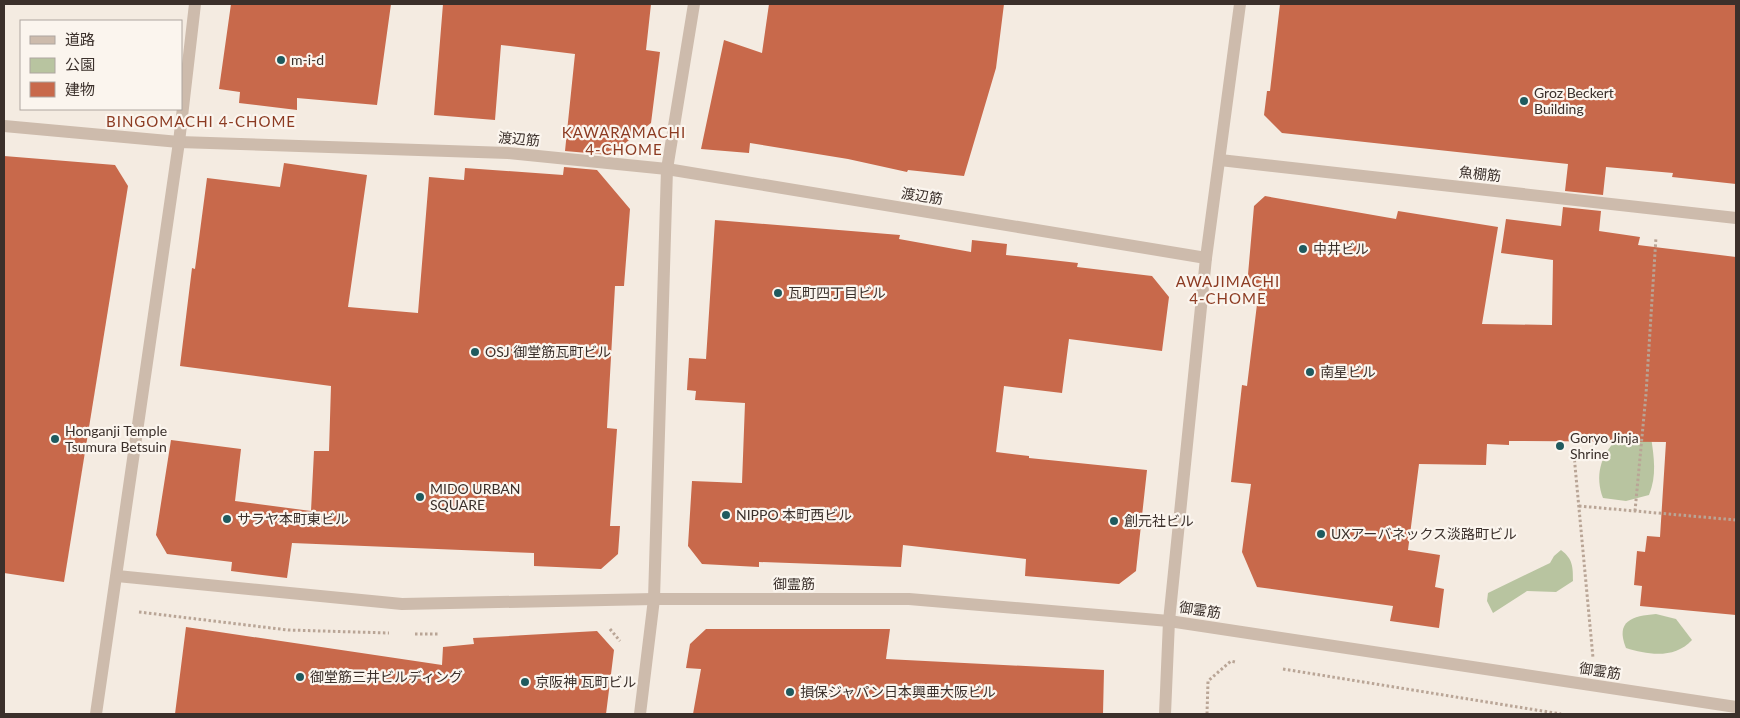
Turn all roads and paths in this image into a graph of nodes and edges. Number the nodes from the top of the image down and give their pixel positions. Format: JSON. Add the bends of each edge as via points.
{"nodes":[{"id":1,"x":195,"y":4,"type":"edge"},
{"id":2,"x":694,"y":4,"type":"edge"},
{"id":3,"x":1240,"y":4,"type":"edge"},
{"id":4,"x":182,"y":110,"type":"edge"},
{"id":5,"x":182,"y":110,"type":"edge"},
{"id":6,"x":4,"y":126,"type":"edge"},
{"id":7,"x":178,"y":142,"type":"junction"},
{"id":8,"x":1220,"y":160,"type":"junction"},
{"id":9,"x":668,"y":169,"type":"junction"},
{"id":10,"x":1657,"y":209,"type":"junction"},
{"id":11,"x":1736,"y":218,"type":"edge"},
{"id":12,"x":1206,"y":258,"type":"junction"},
{"id":13,"x":1574,"y":455,"type":"dead end"},
{"id":14,"x":1579,"y":506,"type":"junction"},
{"id":15,"x":1635,"y":511,"type":"junction"},
{"id":16,"x":1736,"y":520,"type":"edge"},
{"id":17,"x":117,"y":576,"type":"junction"},
{"id":18,"x":654,"y":599,"type":"junction"},
{"id":19,"x":1169,"y":621,"type":"junction"},
{"id":20,"x":1241,"y":663,"type":"dead end"},
{"id":21,"x":1280,"y":669,"type":"dead end"},
{"id":22,"x":1596,"y":685,"type":"junction"},
{"id":23,"x":1736,"y":708,"type":"edge"},
{"id":24,"x":96,"y":714,"type":"edge"},
{"id":25,"x":640,"y":714,"type":"edge"},
{"id":26,"x":1165,"y":714,"type":"edge"},
{"id":27,"x":1207,"y":714,"type":"edge"},
{"id":28,"x":1562,"y":714,"type":"edge"}],
"edges":[{"from":1,"to":4,"type":"street"},
{"from":2,"to":9,"type":"street"},
{"from":3,"to":8,"type":"street"},
{"from":5,"to":7,"type":"street"},
{"from":6,"to":7,"type":"street","name":"渡辺筋"},
{"from":7,"to":9,"type":"street","name":"渡辺筋","via":[[508,152]]},
{"from":7,"to":17,"type":"street"},
{"from":8,"to":10,"type":"street","name":"魚棚筋"},
{"from":8,"to":12,"type":"street"},
{"from":9,"to":12,"type":"street","name":"渡辺筋"},
{"from":9,"to":18,"type":"street"},
{"from":10,"to":11,"type":"street","name":"魚棚筋"},
{"from":10,"to":15,"type":"path"},
{"from":12,"to":19,"type":"street"},
{"from":13,"to":14,"type":"path"},
{"from":14,"to":15,"type":"path"},
{"from":14,"to":22,"type":"path"},
{"from":15,"to":16,"type":"path"},
{"from":17,"to":18,"type":"street","name":"御霊筋","via":[[402,604]]},
{"from":17,"to":24,"type":"street"},
{"from":18,"to":19,"type":"street","name":"御霊筋","via":[[909,599]]},
{"from":18,"to":25,"type":"street"},
{"from":19,"to":22,"type":"street","name":"御霊筋"},
{"from":19,"to":26,"type":"street"},
{"from":20,"to":27,"type":"path","via":[[1232,661],[1208,681]]},
{"from":21,"to":28,"type":"path"},
{"from":22,"to":23,"type":"street","name":"御霊筋"}]}
